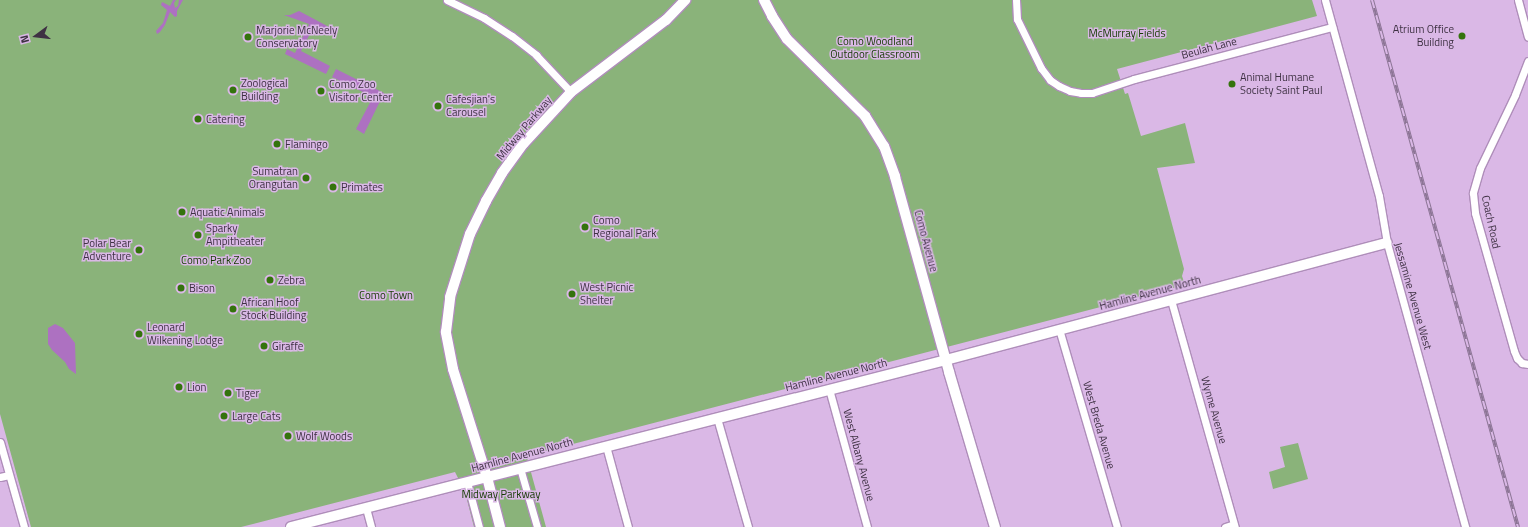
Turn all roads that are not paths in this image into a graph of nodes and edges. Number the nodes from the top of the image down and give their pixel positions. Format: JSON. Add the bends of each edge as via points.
{"nodes":[{"id":1,"x":447,"y":0,"type":"edge"},
{"id":2,"x":685,"y":0,"type":"edge"},
{"id":3,"x":764,"y":0,"type":"edge"},
{"id":4,"x":1016,"y":0,"type":"edge"},
{"id":5,"x":1325,"y":0,"type":"edge"},
{"id":6,"x":1518,"y":0,"type":"edge"},
{"id":7,"x":1526,"y":18,"type":"edge"},
{"id":8,"x":1332,"y":26,"type":"junction"},
{"id":9,"x":1528,"y":37,"type":"edge"},
{"id":10,"x":1528,"y":62,"type":"edge"},
{"id":11,"x":571,"y":92,"type":"junction"},
{"id":12,"x":1386,"y":242,"type":"junction"},
{"id":13,"x":1171,"y":300,"type":"junction"},
{"id":14,"x":1059,"y":329,"type":"junction"},
{"id":15,"x":946,"y":360,"type":"junction"},
{"id":16,"x":1528,"y":364,"type":"edge"},
{"id":17,"x":829,"y":389,"type":"junction"},
{"id":18,"x":717,"y":418,"type":"junction"},
{"id":19,"x":0,"y":442,"type":"edge"},
{"id":20,"x":606,"y":446,"type":"junction"},
{"id":21,"x":520,"y":468,"type":"junction"},
{"id":22,"x":9,"y":475,"type":"junction"},
{"id":23,"x":0,"y":477,"type":"edge"},
{"id":24,"x":487,"y":477,"type":"junction"},
{"id":25,"x":467,"y":482,"type":"junction"},
{"id":26,"x":366,"y":508,"type":"junction"},
{"id":27,"x":1235,"y":525,"type":"edge"},
{"id":28,"x":24,"y":527,"type":"edge"},
{"id":29,"x":291,"y":527,"type":"edge"},
{"id":30,"x":371,"y":527,"type":"edge"},
{"id":31,"x":479,"y":527,"type":"edge"},
{"id":32,"x":500,"y":527,"type":"edge"},
{"id":33,"x":536,"y":527,"type":"edge"},
{"id":34,"x":628,"y":527,"type":"edge"},
{"id":35,"x":748,"y":527,"type":"edge"},
{"id":36,"x":867,"y":527,"type":"edge"},
{"id":37,"x":995,"y":527,"type":"edge"},
{"id":38,"x":1117,"y":527,"type":"edge"},
{"id":39,"x":1224,"y":527,"type":"edge"},
{"id":40,"x":1465,"y":527,"type":"edge"}],
"edges":[{"from":1,"to":11,"type":"street","via":[[484,18],[512,36],[536,55]]},
{"from":2,"to":11,"type":"street","name":"Midway Parkway","via":[[666,20]]},
{"from":3,"to":15,"type":"street","name":"Como Avenue","via":[[787,39],[865,116],[884,146],[896,177]]},
{"from":4,"to":8,"type":"street","name":"Beulah Lane","via":[[1017,19],[1035,58],[1050,80],[1070,91],[1092,93],[1134,79]]},
{"from":5,"to":8,"type":"street","name":"Jessamine Avenue West"},
{"from":6,"to":7,"type":"street"},
{"from":7,"to":9,"type":"street"},
{"from":8,"to":12,"type":"street","name":"Jessamine Avenue West","via":[[1380,196]]},
{"from":10,"to":16,"type":"street","name":"Coach Road","via":[[1480,168],[1473,193],[1475,213],[1514,350],[1522,363]]},
{"from":11,"to":24,"type":"street","name":"Midway Parkway","via":[[524,143],[502,173],[476,219],[450,297],[446,320],[450,358]]},
{"from":12,"to":13,"type":"street","name":"Hamline Avenue North"},
{"from":12,"to":40,"type":"street","name":"Jessamine Avenue West"},
{"from":13,"to":14,"type":"street","name":"Hamline Avenue North"},
{"from":13,"to":27,"type":"street","name":"Wynne Avenue"},
{"from":14,"to":15,"type":"street","name":"Hamline Avenue North"},
{"from":14,"to":38,"type":"street","name":"West Breda Avenue"},
{"from":15,"to":17,"type":"street","name":"Hamline Avenue North"},
{"from":15,"to":37,"type":"street","name":"Como Avenue"},
{"from":17,"to":18,"type":"street","name":"Hamline Avenue North"},
{"from":17,"to":36,"type":"street","name":"West Albany Avenue"},
{"from":18,"to":20,"type":"street","name":"Hamline Avenue North"},
{"from":18,"to":35,"type":"street"},
{"from":19,"to":22,"type":"street"},
{"from":20,"to":21,"type":"street","name":"Hamline Avenue North"},
{"from":20,"to":34,"type":"street"},
{"from":21,"to":24,"type":"street","name":"Hamline Avenue North"},
{"from":21,"to":33,"type":"street"},
{"from":22,"to":23,"type":"street"},
{"from":22,"to":28,"type":"street"},
{"from":24,"to":25,"type":"street","name":"Hamline Avenue North"},
{"from":24,"to":32,"type":"street","name":"Midway Parkway"},
{"from":25,"to":26,"type":"street","name":"Hamline Avenue North"},
{"from":25,"to":31,"type":"street"},
{"from":26,"to":29,"type":"street","name":"Hamline Avenue North"},
{"from":26,"to":30,"type":"street"},
{"from":27,"to":39,"type":"street"}]}
